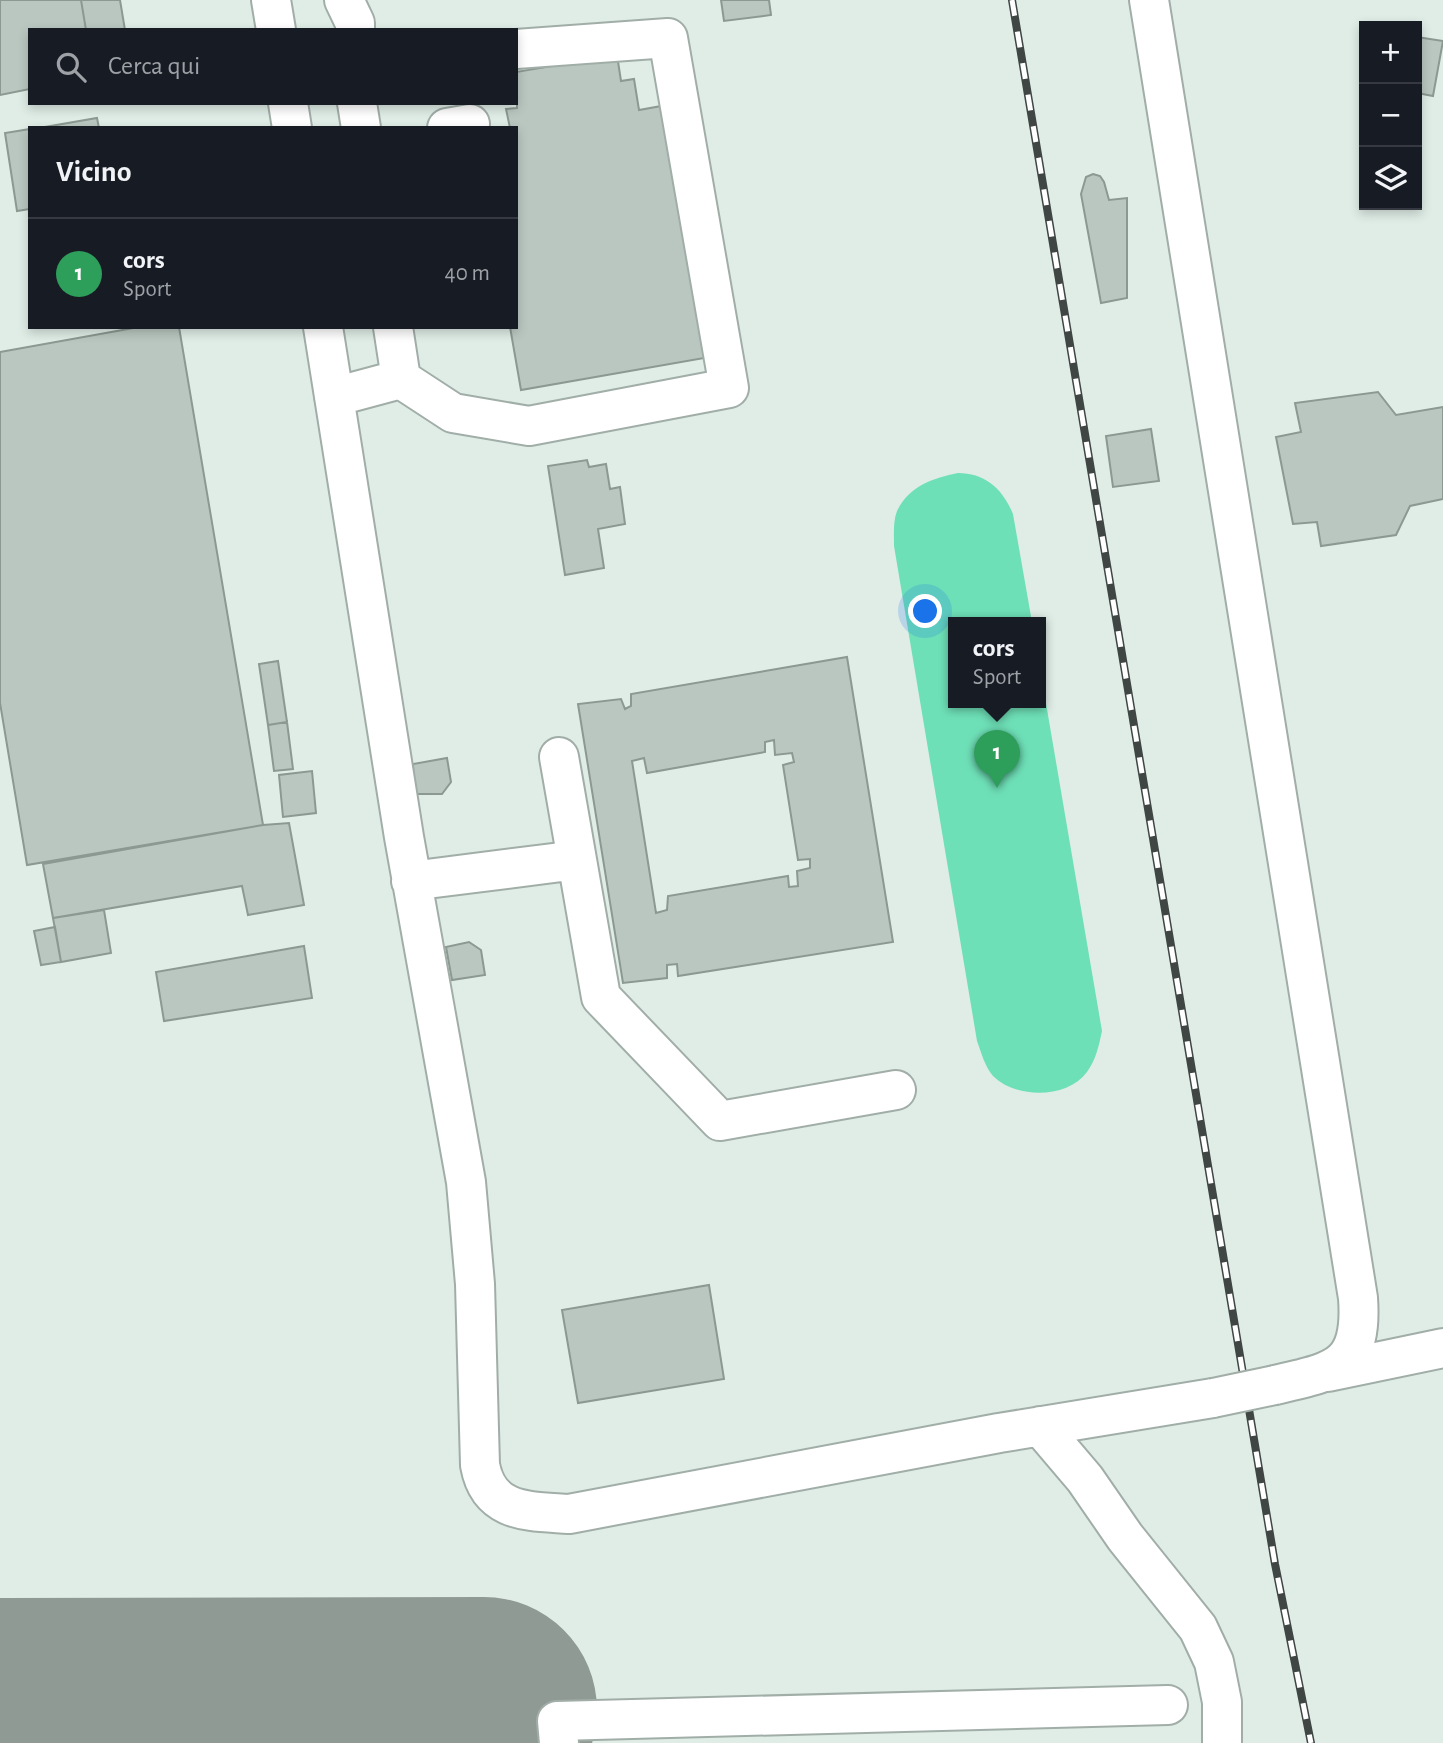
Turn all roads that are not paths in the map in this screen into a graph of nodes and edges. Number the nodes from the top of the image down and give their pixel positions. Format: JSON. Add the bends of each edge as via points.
{"nodes":[{"id":1,"x":271,"y":0,"type":"edge"},
{"id":2,"x":344,"y":0,"type":"edge"},
{"id":3,"x":1149,"y":0,"type":"edge"},
{"id":4,"x":276,"y":28,"type":"edge"},
{"id":5,"x":355,"y":28,"type":"edge"},
{"id":6,"x":518,"y":49,"type":"edge"},
{"id":7,"x":288,"y":105,"type":"edge"},
{"id":8,"x":356,"y":105,"type":"edge"},
{"id":9,"x":292,"y":126,"type":"edge"},
{"id":10,"x":360,"y":126,"type":"edge"},
{"id":11,"x":323,"y":329,"type":"edge"},
{"id":12,"x":393,"y":329,"type":"edge"},
{"id":13,"x":401,"y":379,"type":"junction"},
{"id":14,"x":334,"y":397,"type":"junction"},
{"id":15,"x":559,"y":757,"type":"dead end"},
{"id":16,"x":577,"y":860,"type":"junction"},
{"id":17,"x":411,"y":881,"type":"junction"},
{"id":18,"x":896,"y":1090,"type":"dead end"},
{"id":19,"x":1443,"y":1348,"type":"edge"},
{"id":20,"x":1328,"y":1372,"type":"junction"},
{"id":21,"x":1040,"y":1426,"type":"junction"},
{"id":22,"x":1168,"y":1705,"type":"dead end"},
{"id":23,"x":559,"y":1743,"type":"edge"},
{"id":24,"x":1222,"y":1743,"type":"edge"}],
"edges":[{"from":1,"to":4,"type":"lane"},
{"from":2,"to":5,"type":"lane"},
{"from":3,"to":20,"type":"lane","via":[[1357,1287],[1359,1320],[1354,1346],[1347,1358]]},
{"from":6,"to":13,"type":"lane","via":[[668,38],[729,388],[529,426],[453,413]]},
{"from":7,"to":9,"type":"lane"},
{"from":8,"to":10,"type":"lane"},
{"from":11,"to":14,"type":"lane"},
{"from":12,"to":13,"type":"lane"},
{"from":13,"to":14,"type":"lane"},
{"from":14,"to":17,"type":"lane"},
{"from":15,"to":16,"type":"lane"},
{"from":16,"to":17,"type":"lane"},
{"from":16,"to":18,"type":"lane","via":[[601,997],[720,1121]]},
{"from":17,"to":21,"type":"lane","via":[[466,1182],[475,1284],[480,1465],[483,1479],[496,1497],[515,1509],[569,1514]]},
{"from":19,"to":20,"type":"lane"},
{"from":20,"to":21,"type":"lane","bridge":true,"via":[[1213,1398]]},
{"from":21,"to":24,"type":"lane","via":[[1198,1628],[1214,1662],[1222,1702]]},
{"from":22,"to":23,"type":"lane","via":[[558,1720]]}]}
